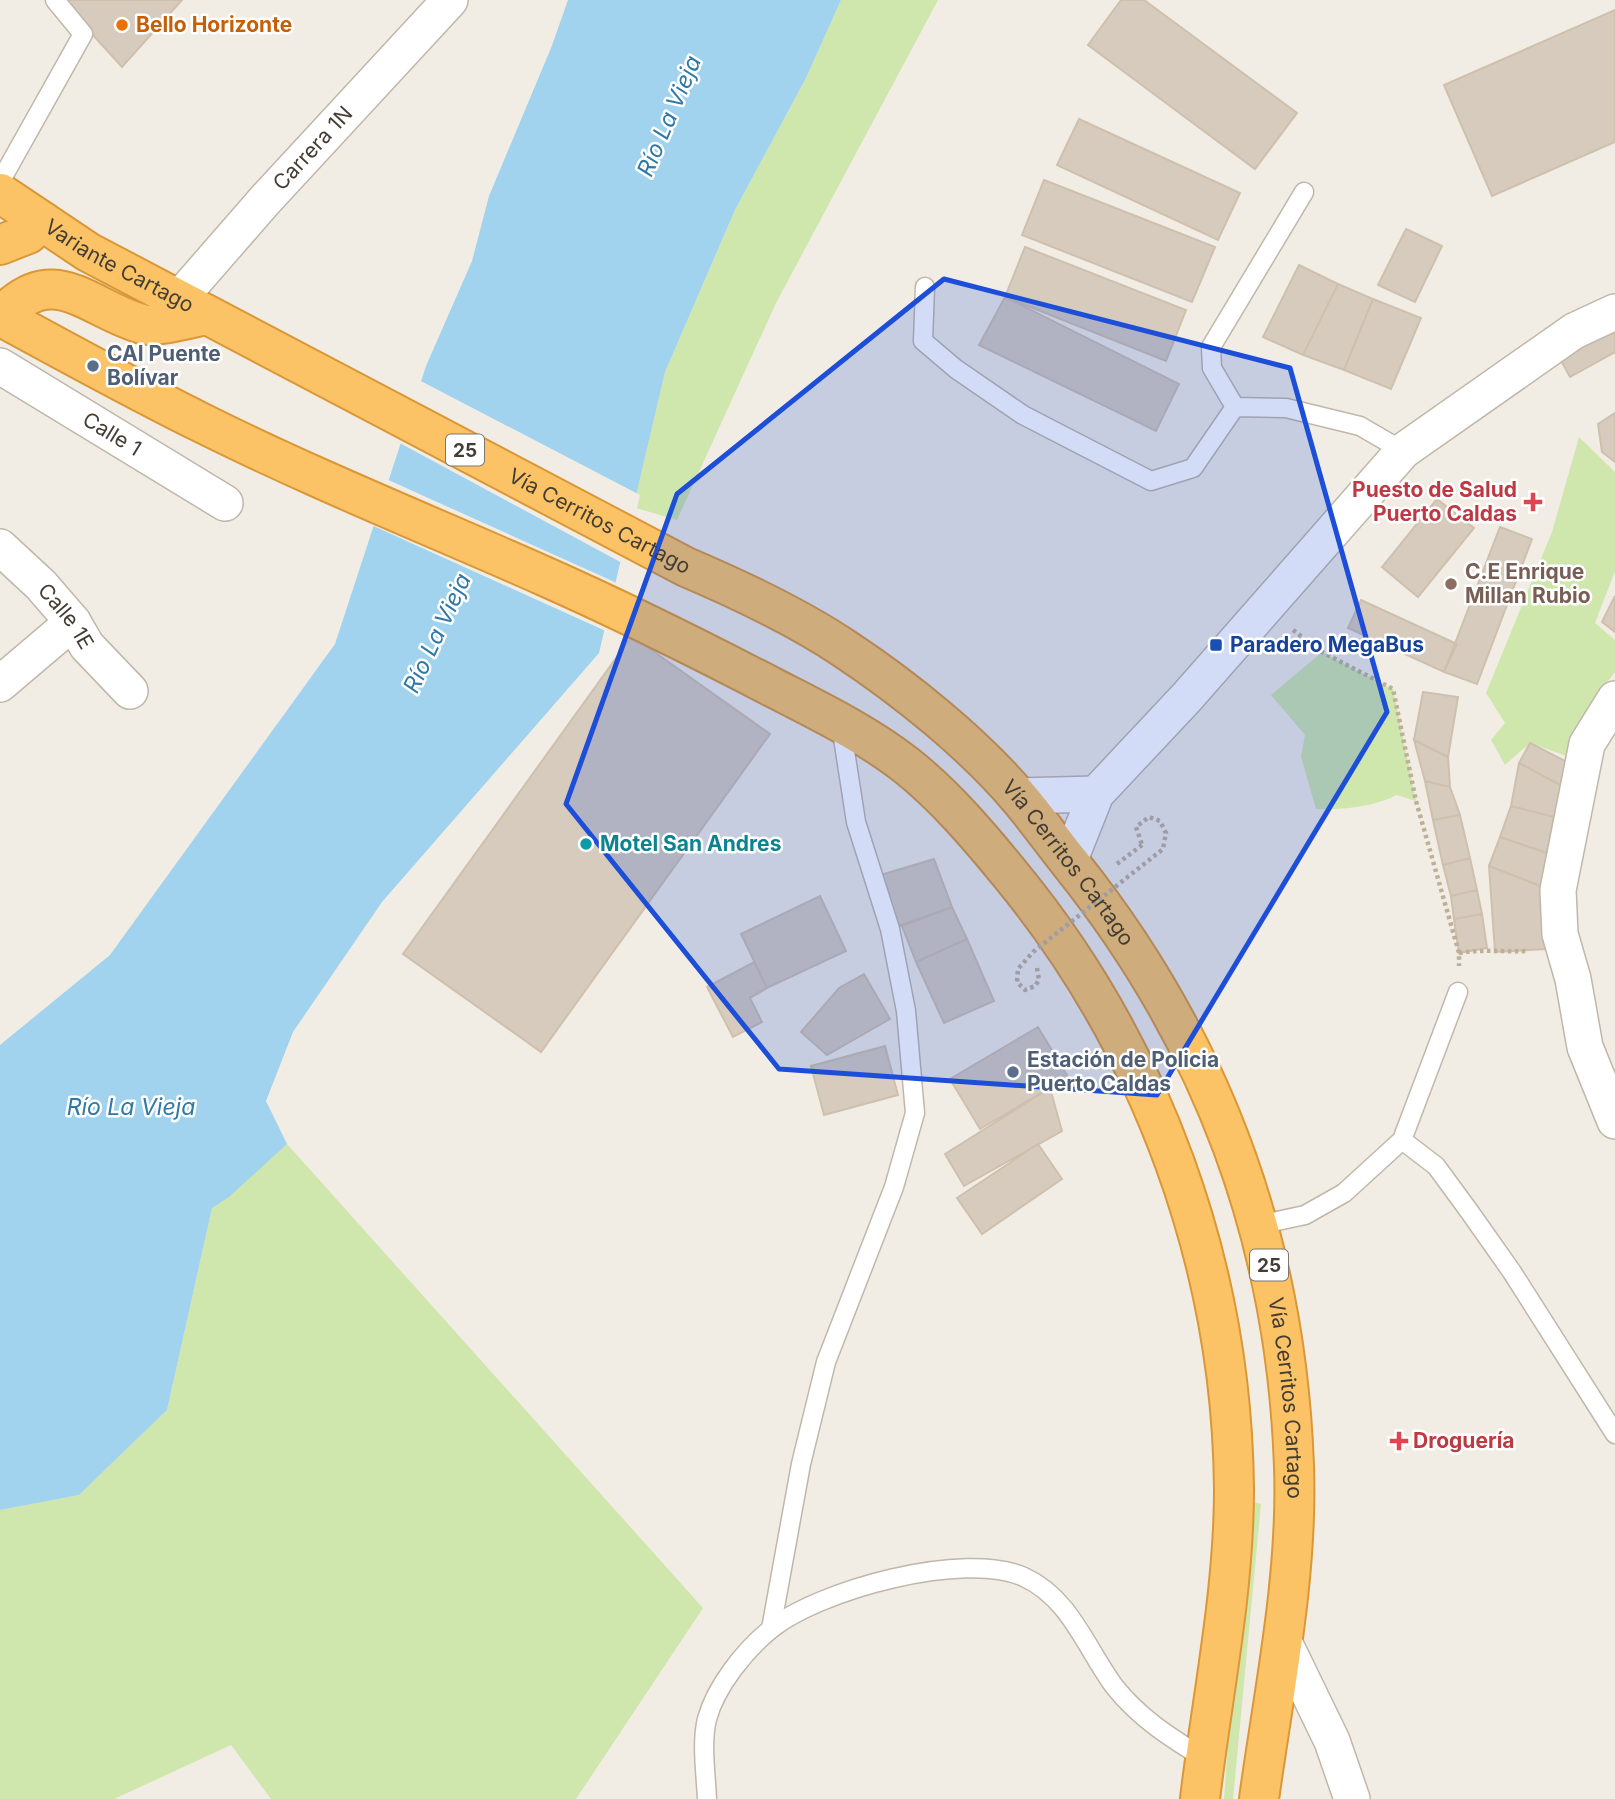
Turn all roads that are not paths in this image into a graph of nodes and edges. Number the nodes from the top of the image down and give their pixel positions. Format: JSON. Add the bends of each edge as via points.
{"nodes":[{"id":1,"x":55,"y":0,"type":"edge"},
{"id":2,"x":450,"y":0,"type":"edge"},
{"id":3,"x":0,"y":182,"type":"edge"},
{"id":4,"x":1304,"y":192,"type":"dead end"},
{"id":5,"x":0,"y":193,"type":"edge"},
{"id":6,"x":42,"y":221,"type":"junction"},
{"id":7,"x":0,"y":245,"type":"edge"},
{"id":8,"x":925,"y":287,"type":"dead end"},
{"id":9,"x":192,"y":308,"type":"junction"},
{"id":10,"x":1615,"y":312,"type":"edge"},
{"id":11,"x":0,"y":317,"type":"edge"},
{"id":12,"x":243,"y":334,"type":"joint"},
{"id":13,"x":0,"y":366,"type":"edge"},
{"id":14,"x":1235,"y":407,"type":"junction"},
{"id":15,"x":1403,"y":451,"type":"junction"},
{"id":16,"x":225,"y":503,"type":"dead end"},
{"id":17,"x":0,"y":547,"type":"edge"},
{"id":18,"x":73,"y":622,"type":"junction"},
{"id":19,"x":0,"y":684,"type":"edge"},
{"id":20,"x":130,"y":691,"type":"dead end"},
{"id":21,"x":1615,"y":699,"type":"edge"},
{"id":22,"x":841,"y":721,"type":"junction"},
{"id":23,"x":1096,"y":794,"type":"junction"},
{"id":24,"x":1017,"y":796,"type":"junction"},
{"id":25,"x":1069,"y":862,"type":"junction"},
{"id":26,"x":1458,"y":992,"type":"road end"},
{"id":27,"x":1615,"y":1121,"type":"edge"},
{"id":28,"x":1402,"y":1140,"type":"junction"},
{"id":29,"x":1259,"y":1225,"type":"junction"},
{"id":30,"x":1218,"y":1318,"type":"junction"},
{"id":31,"x":1292,"y":1414,"type":"junction"},
{"id":32,"x":1615,"y":1434,"type":"edge"},
{"id":33,"x":771,"y":1629,"type":"junction"},
{"id":34,"x":1282,"y":1638,"type":"junction"},
{"id":35,"x":1205,"y":1759,"type":"junction"},
{"id":36,"x":707,"y":1799,"type":"edge"},
{"id":37,"x":1200,"y":1799,"type":"edge"},
{"id":38,"x":1259,"y":1799,"type":"edge"},
{"id":39,"x":1352,"y":1799,"type":"edge"}],
"edges":[{"from":1,"to":3,"type":"lane","via":[[83,34]]},
{"from":2,"to":9,"type":"street","name":"Carrera 1N","via":[[266,199]]},
{"from":4,"to":14,"type":"lane","via":[[1211,346],[1212,368]]},
{"from":5,"to":6,"type":"highway","name":"Variante Cartago","number":"25"},
{"from":6,"to":7,"type":"highway","via":[[28,234]]},
{"from":6,"to":9,"type":"highway","name":"Variante Cartago","number":"25","via":[[88,253]]},
{"from":8,"to":14,"type":"lane","via":[[923,341],[947,362],[1023,415],[1151,481],[1193,468]]},
{"from":9,"to":11,"type":"highway","via":[[144,325],[70,292],[52,289],[24,296]]},
{"from":9,"to":12,"type":"highway","name":"Variante Cartago","number":"25"},
{"from":10,"to":15,"type":"street","via":[[1574,331]]},
{"from":11,"to":22,"type":"highway","via":[[201,423],[650,624]]},
{"from":12,"to":24,"type":"highway","name":"Vía Cerritos Cartago","number":"25","via":[[844,648],[935,716]]},
{"from":13,"to":16,"type":"street","name":"Calle 1"},
{"from":14,"to":15,"type":"lane","via":[[1286,408],[1360,426]]},
{"from":15,"to":23,"type":"street"},
{"from":17,"to":18,"type":"street","name":"Calle 1E"},
{"from":18,"to":19,"type":"street"},
{"from":18,"to":20,"type":"street","name":"Calle 1E","via":[[87,646]]},
{"from":21,"to":27,"type":"street","via":[[1587,744],[1558,890],[1560,934],[1585,1047]]},
{"from":22,"to":30,"type":"highway","via":[[906,765],[950,807],[1030,897],[1093,989],[1161,1124],[1194,1220]]},
{"from":22,"to":33,"type":"lane","via":[[856,822],[890,929],[906,1012],[915,1113],[894,1187],[826,1362],[801,1464]]},
{"from":23,"to":24,"type":"street"},
{"from":23,"to":25,"type":"street"},
{"from":24,"to":25,"type":"highway","name":"Vía Cerritos Cartago","number":"25"},
{"from":25,"to":29,"type":"highway","name":"Vía Cerritos Cartago","number":"25","via":[[1126,937],[1191,1047],[1218,1105]]},
{"from":26,"to":28,"type":"lane"},
{"from":28,"to":29,"type":"lane","via":[[1344,1193],[1305,1215]]},
{"from":28,"to":32,"type":"lane","via":[[1436,1166],[1461,1199]]},
{"from":29,"to":31,"type":"highway","name":"Vía Cerritos Cartago","number":"25","via":[[1280,1319]]},
{"from":30,"to":31,"type":"highway","via":[[1245,1404],[1256,1418],[1271,1422]]},
{"from":30,"to":35,"type":"highway","via":[[1231,1430],[1233,1542]]},
{"from":31,"to":34,"type":"highway","name":"Vía Cerritos Cartago","number":"25","via":[[1293,1527]]},
{"from":33,"to":35,"type":"lane","via":[[813,1603],[934,1570],[984,1568],[1024,1577],[1060,1604],[1114,1685],[1150,1725]]},
{"from":33,"to":36,"type":"lane","via":[[721,1687],[706,1720]]},
{"from":34,"to":38,"type":"highway","name":"Vía Cerritos Cartago","number":"25"},
{"from":34,"to":39,"type":"street","via":[[1332,1741]]},
{"from":35,"to":37,"type":"highway"}]}
